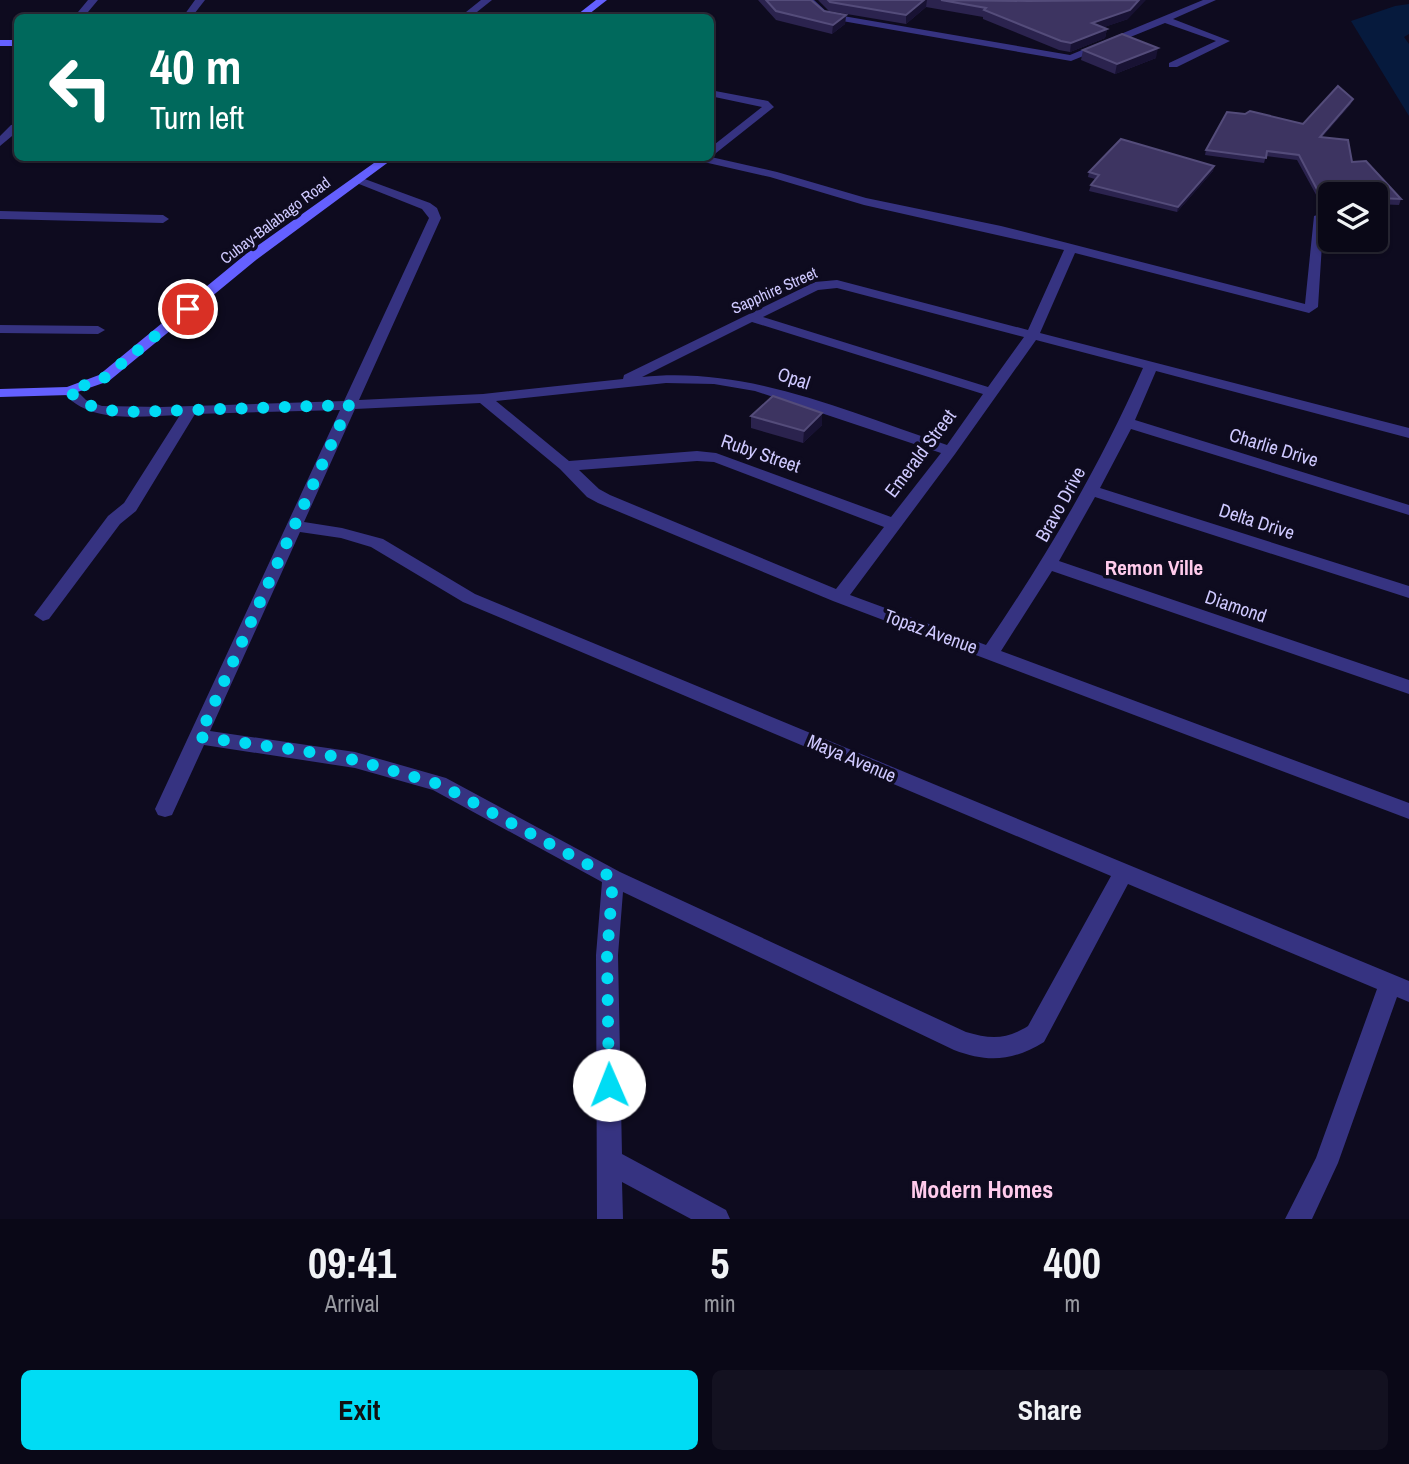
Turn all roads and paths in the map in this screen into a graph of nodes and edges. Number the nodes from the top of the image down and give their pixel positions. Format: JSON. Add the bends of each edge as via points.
{"nodes":[{"id":1,"x":93,"y":0,"type":"edge"},
{"id":2,"x":200,"y":0,"type":"edge"},
{"id":3,"x":487,"y":0,"type":"edge"},
{"id":4,"x":602,"y":0,"type":"edge"},
{"id":5,"x":809,"y":0,"type":"edge"},
{"id":6,"x":1211,"y":0,"type":"edge"},
{"id":7,"x":80,"y":14,"type":"edge"},
{"id":8,"x":189,"y":14,"type":"edge"},
{"id":9,"x":469,"y":14,"type":"dead end"},
{"id":10,"x":583,"y":14,"type":"edge"},
{"id":11,"x":1167,"y":20,"type":"junction"},
{"id":12,"x":1173,"y":65,"type":"dead end"},
{"id":13,"x":714,"y":94,"type":"edge"},
{"id":14,"x":14,"y":129,"type":"edge"},
{"id":15,"x":0,"y":144,"type":"edge"},
{"id":16,"x":714,"y":151,"type":"edge"},
{"id":17,"x":714,"y":160,"type":"edge"},
{"id":18,"x":384,"y":161,"type":"edge"},
{"id":19,"x":358,"y":180,"type":"junction"},
{"id":20,"x":0,"y":215,"type":"edge"},
{"id":21,"x":163,"y":219,"type":"dead end"},
{"id":22,"x":1318,"y":236,"type":"edge"},
{"id":23,"x":1071,"y":248,"type":"junction"},
{"id":24,"x":752,"y":318,"type":"junction"},
{"id":25,"x":0,"y":329,"type":"edge"},
{"id":26,"x":98,"y":330,"type":"dead end"},
{"id":27,"x":1033,"y":334,"type":"junction"},
{"id":28,"x":1151,"y":367,"type":"junction"},
{"id":29,"x":619,"y":383,"type":"junction"},
{"id":30,"x":69,"y":391,"type":"junction"},
{"id":31,"x":990,"y":392,"type":"junction"},
{"id":32,"x":0,"y":393,"type":"edge"},
{"id":33,"x":482,"y":398,"type":"junction"},
{"id":34,"x":349,"y":405,"type":"junction"},
{"id":35,"x":190,"y":410,"type":"junction"},
{"id":36,"x":1128,"y":424,"type":"junction"},
{"id":37,"x":1409,"y":433,"type":"edge"},
{"id":38,"x":950,"y":451,"type":"junction"},
{"id":39,"x":566,"y":466,"type":"junction"},
{"id":40,"x":1092,"y":491,"type":"junction"},
{"id":41,"x":1409,"y":510,"type":"edge"},
{"id":42,"x":893,"y":524,"type":"junction"},
{"id":43,"x":297,"y":526,"type":"junction"},
{"id":44,"x":1050,"y":565,"type":"junction"},
{"id":45,"x":1409,"y":592,"type":"edge"},
{"id":46,"x":839,"y":597,"type":"junction"},
{"id":47,"x":43,"y":615,"type":"dead end"},
{"id":48,"x":990,"y":654,"type":"junction"},
{"id":49,"x":1409,"y":687,"type":"edge"},
{"id":50,"x":199,"y":737,"type":"junction"},
{"id":51,"x":165,"y":809,"type":"dead end"},
{"id":52,"x":1409,"y":811,"type":"edge"},
{"id":53,"x":1124,"y":872,"type":"junction"},
{"id":54,"x":613,"y":878,"type":"junction"},
{"id":55,"x":1399,"y":988,"type":"edge"},
{"id":56,"x":611,"y":1162,"type":"junction"},
{"id":57,"x":610,"y":1219,"type":"edge"},
{"id":58,"x":718,"y":1219,"type":"edge"},
{"id":59,"x":1298,"y":1219,"type":"edge"}],
"edges":[{"from":1,"to":7,"type":"street"},
{"from":2,"to":8,"type":"street"},
{"from":3,"to":9,"type":"street"},
{"from":4,"to":10,"type":"main road"},
{"from":5,"to":11,"type":"street","via":[[834,17],[1072,58]]},
{"from":6,"to":11,"type":"street"},
{"from":11,"to":12,"type":"street","via":[[1225,41]]},
{"from":13,"to":16,"type":"street","via":[[769,107]]},
{"from":14,"to":15,"type":"street"},
{"from":17,"to":23,"type":"street","via":[[864,201]]},
{"from":18,"to":19,"type":"main road","name":"Cubay-Balabago Road"},
{"from":19,"to":30,"type":"main road","name":"Cubay-Balabago Road","via":[[251,257],[104,378]]},
{"from":19,"to":34,"type":"street","via":[[426,206],[435,218]]},
{"from":20,"to":21,"type":"street"},
{"from":22,"to":23,"type":"street","via":[[1309,309]]},
{"from":23,"to":27,"type":"street","name":"Emerald Street"},
{"from":24,"to":27,"type":"street","name":"Sapphire Street","via":[[815,286],[837,284]]},
{"from":24,"to":29,"type":"street","name":"Sapphire Street"},
{"from":24,"to":31,"type":"street"},
{"from":25,"to":26,"type":"street"},
{"from":27,"to":28,"type":"street","name":"Sapphire Street"},
{"from":27,"to":31,"type":"street","name":"Emerald Street"},
{"from":28,"to":36,"type":"street","name":"Bravo Drive"},
{"from":28,"to":37,"type":"street","name":"Sapphire Street"},
{"from":29,"to":33,"type":"street","name":"Opal"},
{"from":29,"to":38,"type":"street","name":"Opal","via":[[690,379],[743,383]]},
{"from":30,"to":32,"type":"main road","name":"Cubay-Balabago Road"},
{"from":30,"to":35,"type":"street","name":"Opal","via":[[81,403],[100,410]]},
{"from":31,"to":38,"type":"street","name":"Emerald Street"},
{"from":33,"to":34,"type":"street","name":"Opal"},
{"from":33,"to":39,"type":"street","name":"Topaz Avenue"},
{"from":34,"to":35,"type":"street","name":"Opal"},
{"from":34,"to":43,"type":"street"},
{"from":35,"to":47,"type":"street","via":[[130,507],[114,520]]},
{"from":36,"to":40,"type":"street","name":"Bravo Drive"},
{"from":36,"to":41,"type":"street","name":"Charlie Drive"},
{"from":38,"to":42,"type":"street","name":"Emerald Street"},
{"from":39,"to":42,"type":"street","name":"Ruby Street","via":[[716,458]]},
{"from":39,"to":46,"type":"street","name":"Topaz Avenue","via":[[604,499]]},
{"from":40,"to":44,"type":"street","name":"Bravo Drive"},
{"from":40,"to":45,"type":"street","name":"Delta Drive"},
{"from":42,"to":46,"type":"street","name":"Emerald Street"},
{"from":43,"to":50,"type":"street"},
{"from":43,"to":53,"type":"street","name":"Maya Avenue","via":[[377,543],[469,598]]},
{"from":44,"to":48,"type":"street","name":"Bravo Drive"},
{"from":44,"to":49,"type":"street","name":"Diamond"},
{"from":46,"to":48,"type":"street","name":"Topaz Avenue"},
{"from":48,"to":52,"type":"street","name":"Topaz Avenue"},
{"from":50,"to":51,"type":"street"},
{"from":50,"to":54,"type":"street","via":[[355,760],[439,784]]},
{"from":53,"to":54,"type":"street","via":[[1036,1034],[1015,1048],[986,1049],[962,1042]]},
{"from":53,"to":55,"type":"street","name":"Maya Avenue"},
{"from":54,"to":56,"type":"street","via":[[607,956]]},
{"from":55,"to":59,"type":"street"},
{"from":56,"to":57,"type":"street"},
{"from":56,"to":58,"type":"street"}]}
